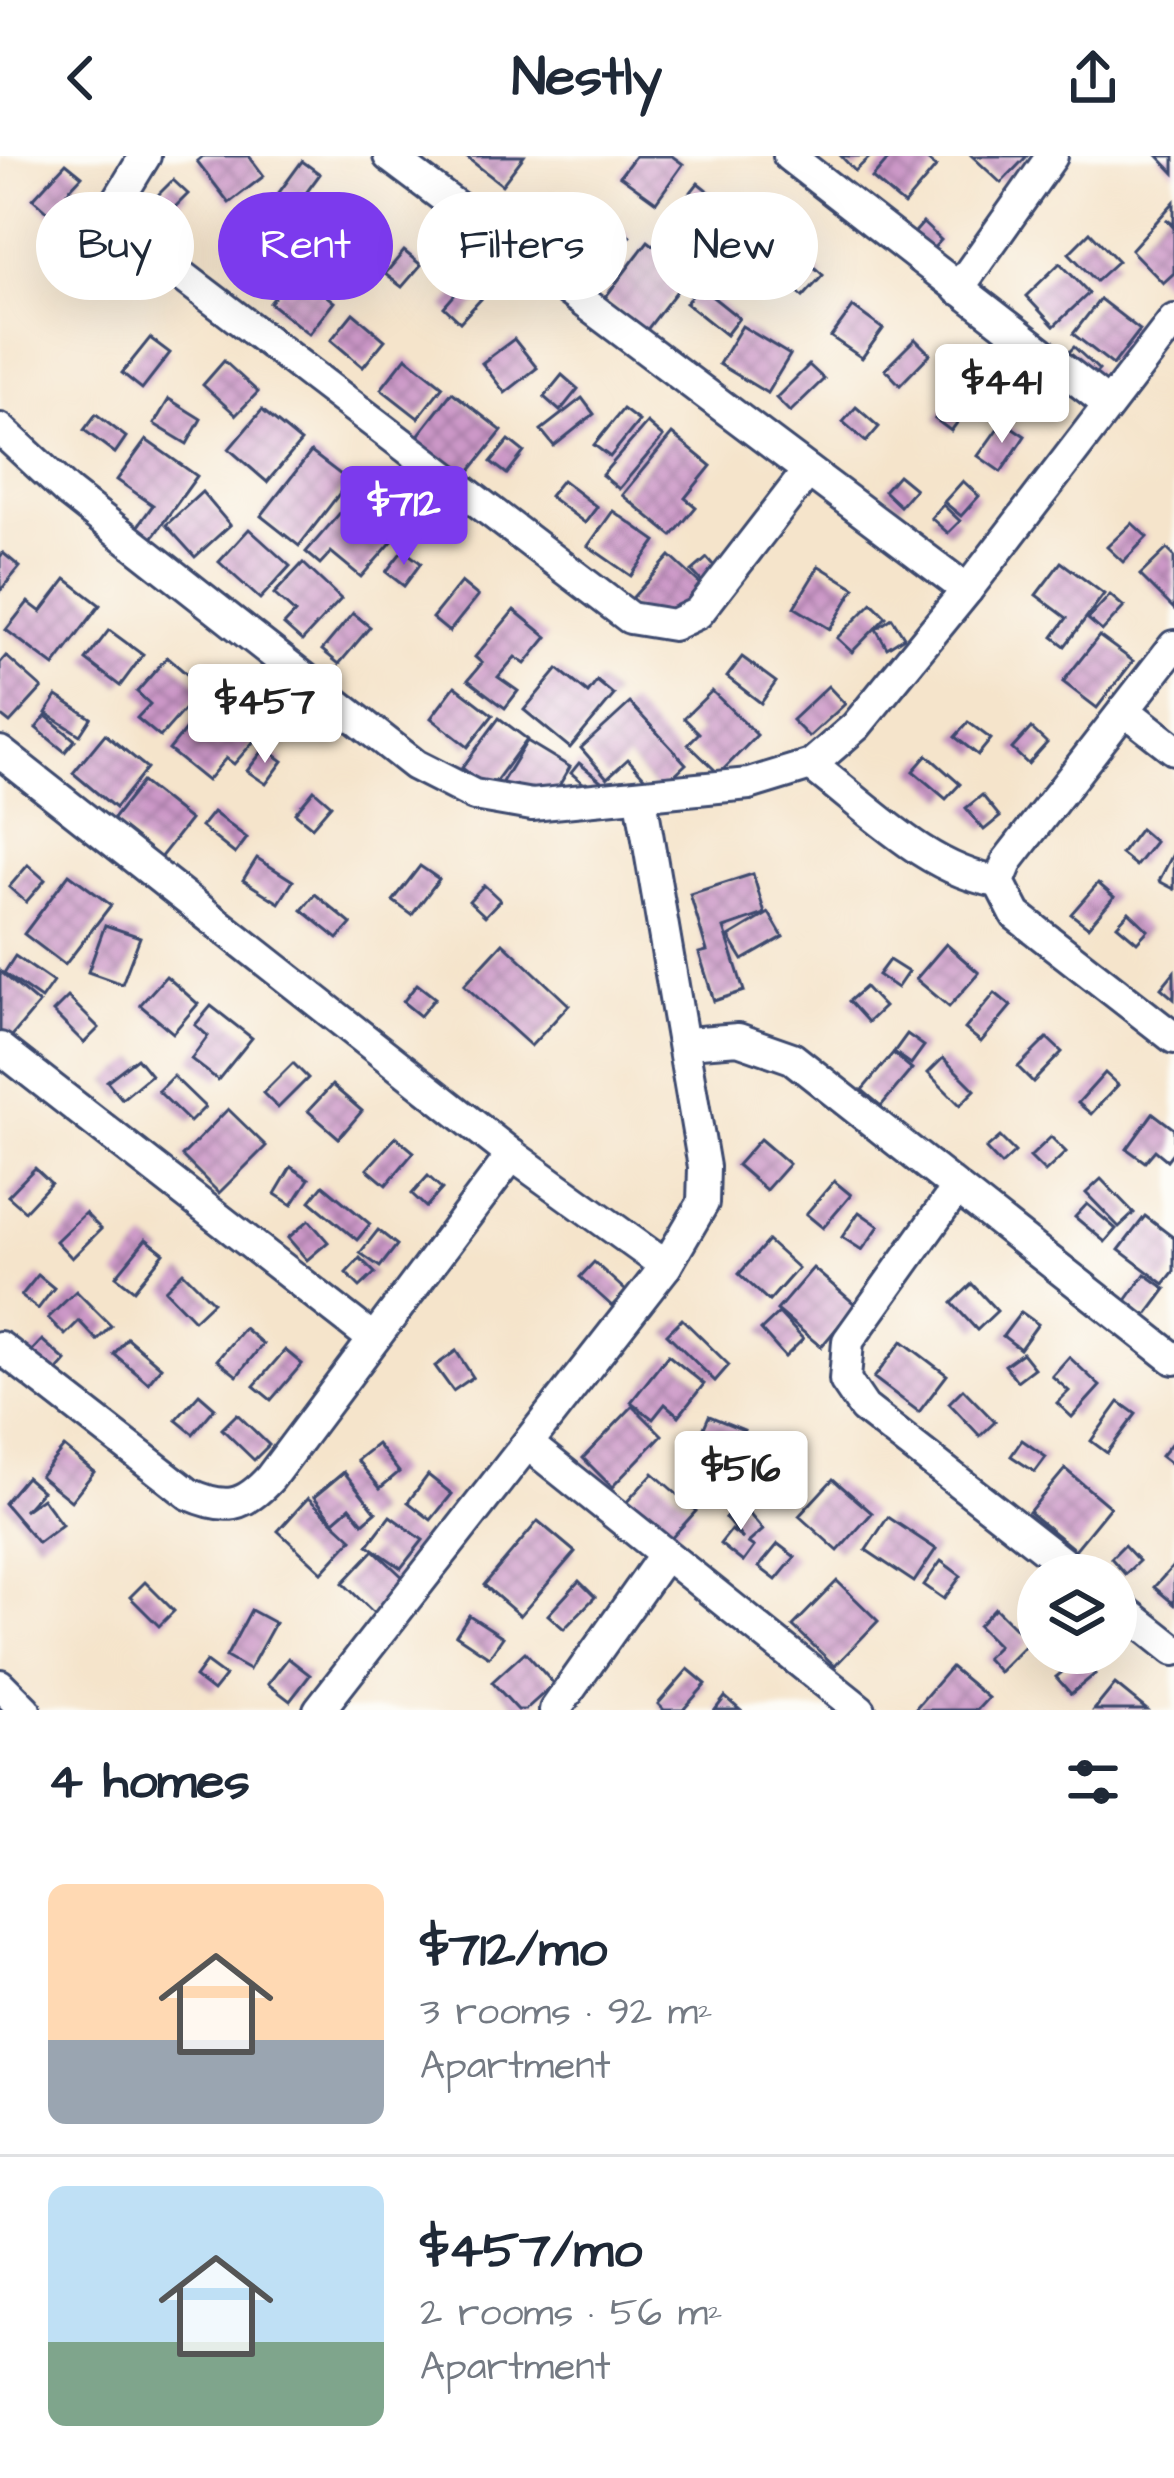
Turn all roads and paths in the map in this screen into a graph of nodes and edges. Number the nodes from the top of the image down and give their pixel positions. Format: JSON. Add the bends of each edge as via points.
{"nodes":[{"id":1,"x":146,"y":156,"type":"edge"},
{"id":2,"x":389,"y":156,"type":"edge"},
{"id":3,"x":789,"y":156,"type":"edge"},
{"id":4,"x":1052,"y":156,"type":"edge"},
{"id":5,"x":958,"y":289,"type":"junction"},
{"id":6,"x":1174,"y":320,"type":"edge"},
{"id":7,"x":1108,"y":404,"type":"junction"},
{"id":8,"x":0,"y":429,"type":"edge"},
{"id":9,"x":808,"y":470,"type":"junction"},
{"id":10,"x":968,"y":590,"type":"junction"},
{"id":11,"x":1174,"y":646,"type":"edge"},
{"id":12,"x":1124,"y":710,"type":"junction"},
{"id":13,"x":1174,"y":748,"type":"edge"},
{"id":14,"x":0,"y":752,"type":"edge"},
{"id":15,"x":812,"y":765,"type":"junction"},
{"id":16,"x":641,"y":798,"type":"junction"},
{"id":17,"x":999,"y":882,"type":"junction"},
{"id":18,"x":1174,"y":1038,"type":"edge"},
{"id":19,"x":687,"y":1043,"type":"junction"},
{"id":20,"x":0,"y":1048,"type":"edge"},
{"id":21,"x":512,"y":1156,"type":"junction"},
{"id":22,"x":956,"y":1191,"type":"junction"},
{"id":23,"x":666,"y":1266,"type":"junction"},
{"id":24,"x":372,"y":1338,"type":"junction"},
{"id":25,"x":0,"y":1347,"type":"edge"},
{"id":26,"x":1174,"y":1359,"type":"edge"},
{"id":27,"x":529,"y":1445,"type":"junction"},
{"id":28,"x":1051,"y":1554,"type":"edge"},
{"id":29,"x":663,"y":1557,"type":"junction"},
{"id":30,"x":1137,"y":1621,"type":"edge"},
{"id":31,"x":1174,"y":1650,"type":"edge"},
{"id":32,"x":0,"y":1685,"type":"edge"},
{"id":33,"x":25,"y":1710,"type":"edge"},
{"id":34,"x":320,"y":1710,"type":"edge"},
{"id":35,"x":555,"y":1710,"type":"edge"},
{"id":36,"x":860,"y":1710,"type":"edge"}],
"edges":[{"from":1,"to":9,"type":"street","via":[[117,202],[134,239],[630,618],[674,626],[698,613]]},
{"from":2,"to":9,"type":"street"},
{"from":3,"to":5,"type":"street"},
{"from":4,"to":5,"type":"street"},
{"from":5,"to":7,"type":"street"},
{"from":6,"to":7,"type":"street"},
{"from":7,"to":10,"type":"street"},
{"from":8,"to":16,"type":"street","via":[[69,493],[415,765],[505,803]]},
{"from":9,"to":10,"type":"street"},
{"from":10,"to":15,"type":"street","via":[[856,726]]},
{"from":11,"to":12,"type":"street"},
{"from":12,"to":13,"type":"street"},
{"from":12,"to":17,"type":"street"},
{"from":14,"to":21,"type":"street"},
{"from":15,"to":16,"type":"street","via":[[749,784]]},
{"from":15,"to":17,"type":"street","via":[[940,862]]},
{"from":16,"to":19,"type":"street"},
{"from":17,"to":18,"type":"street","via":[[1016,915]]},
{"from":19,"to":22,"type":"street","via":[[738,1039],[792,1058]]},
{"from":19,"to":23,"type":"street","via":[[705,1185],[692,1226]]},
{"from":20,"to":24,"type":"street"},
{"from":21,"to":23,"type":"street"},
{"from":21,"to":24,"type":"street"},
{"from":22,"to":26,"type":"street"},
{"from":22,"to":28,"type":"street","via":[[848,1341],[845,1380],[864,1408]]},
{"from":23,"to":27,"type":"street"},
{"from":24,"to":25,"type":"street","via":[[270,1478],[242,1504],[225,1507],[189,1494]]},
{"from":27,"to":29,"type":"street"},
{"from":27,"to":34,"type":"street"},
{"from":29,"to":35,"type":"street"},
{"from":29,"to":36,"type":"street"},
{"from":30,"to":31,"type":"street"},
{"from":32,"to":33,"type":"street"}]}
